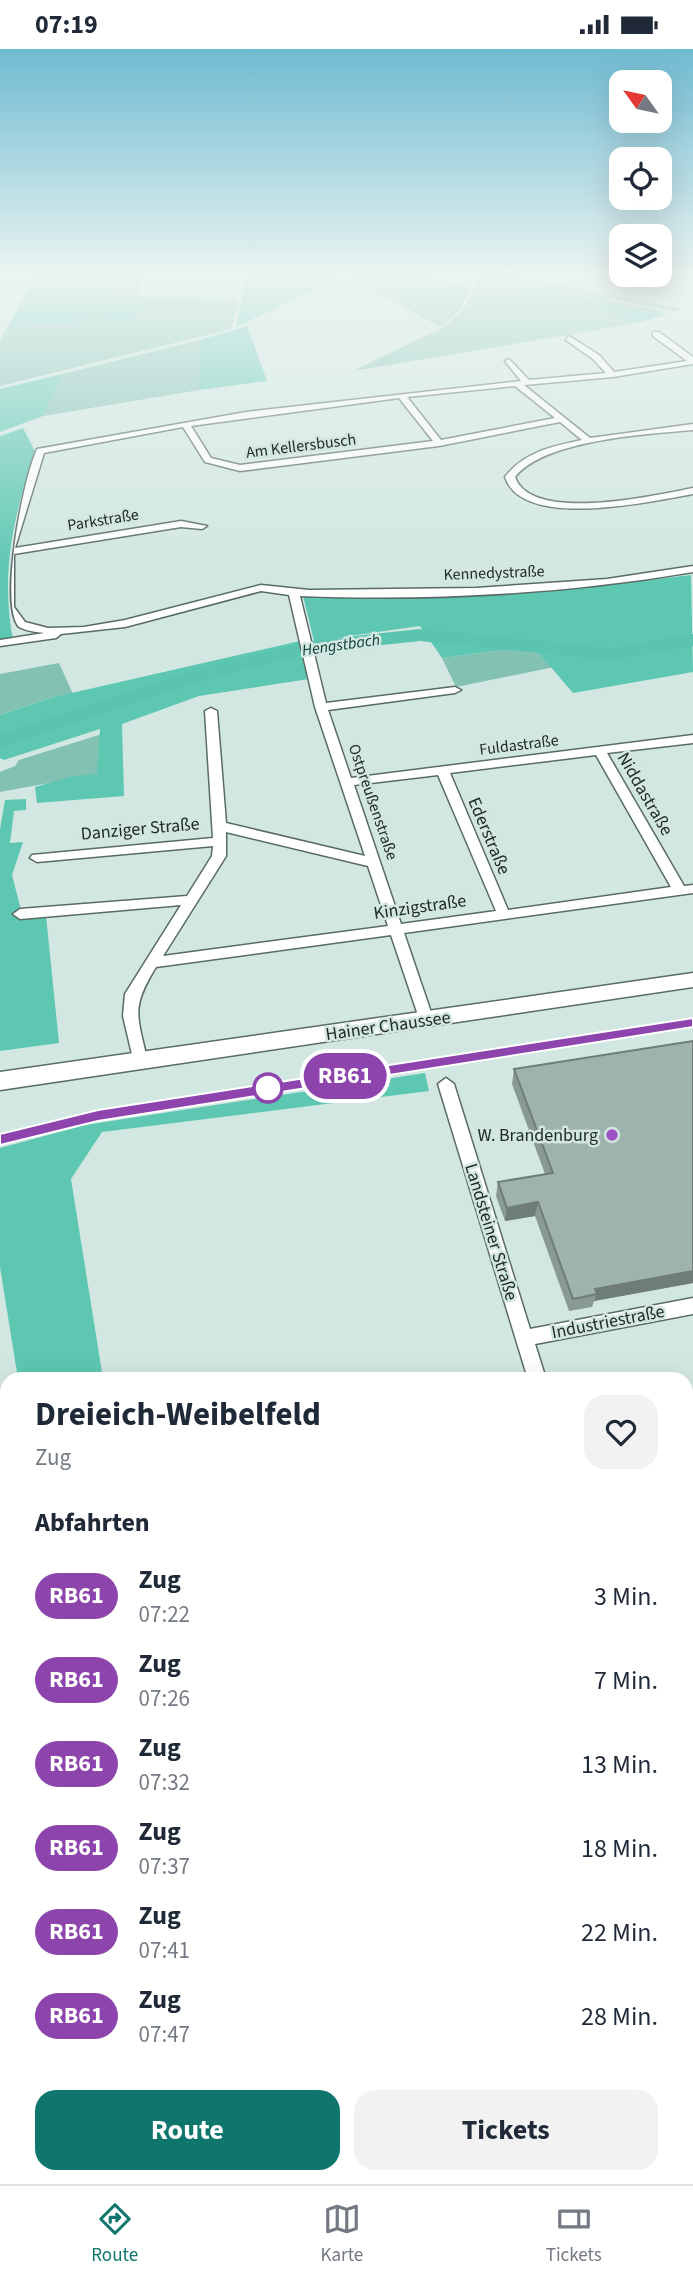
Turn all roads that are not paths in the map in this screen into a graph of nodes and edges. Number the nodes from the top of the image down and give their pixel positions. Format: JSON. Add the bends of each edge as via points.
{"nodes":[{"id":1,"x":519,"y":373,"type":"edge"},
{"id":2,"x":611,"y":373,"type":"edge"},
{"id":3,"x":627,"y":373,"type":"edge"},
{"id":4,"x":613,"y":375,"type":"junction"},
{"id":5,"x":527,"y":383,"type":"junction"},
{"id":6,"x":517,"y":384,"type":"junction"},
{"id":7,"x":402,"y":396,"type":"junction"},
{"id":8,"x":559,"y":419,"type":"junction"},
{"id":9,"x":186,"y":425,"type":"junction"},
{"id":10,"x":693,"y":427,"type":"edge"},
{"id":11,"x":590,"y":442,"type":"junction"},
{"id":12,"x":439,"y":443,"type":"junction"},
{"id":13,"x":693,"y":491,"type":"edge"},
{"id":14,"x":202,"y":526,"type":"dead end"},
{"id":15,"x":9,"y":552,"type":"junction"},
{"id":16,"x":693,"y":569,"type":"edge"},
{"id":17,"x":294,"y":593,"type":"junction"},
{"id":18,"x":72,"y":632,"type":"junction"},
{"id":19,"x":0,"y":643,"type":"edge"},
{"id":20,"x":455,"y":689,"type":"dead end"},
{"id":21,"x":321,"y":707,"type":"junction"},
{"id":22,"x":211,"y":711,"type":"dead end"},
{"id":23,"x":693,"y":739,"type":"edge"},
{"id":24,"x":600,"y":751,"type":"junction"},
{"id":25,"x":443,"y":771,"type":"junction"},
{"id":26,"x":349,"y":782,"type":"junction"},
{"id":27,"x":220,"y":826,"type":"junction"},
{"id":28,"x":221,"y":841,"type":"junction"},
{"id":29,"x":37,"y":858,"type":"dead end"},
{"id":30,"x":375,"y":863,"type":"junction"},
{"id":31,"x":687,"y":890,"type":"edge"},
{"id":32,"x":191,"y":901,"type":"junction"},
{"id":33,"x":20,"y":914,"type":"dead end"},
{"id":34,"x":503,"y":915,"type":"junction"},
{"id":35,"x":398,"y":929,"type":"junction"},
{"id":36,"x":151,"y":963,"type":"junction"},
{"id":37,"x":693,"y":980,"type":"edge"},
{"id":38,"x":427,"y":1021,"type":"junction"},
{"id":39,"x":139,"y":1059,"type":"junction"},
{"id":40,"x":0,"y":1081,"type":"edge"},
{"id":41,"x":446,"y":1084,"type":"dead end"},
{"id":42,"x":693,"y":1306,"type":"edge"},
{"id":43,"x":524,"y":1338,"type":"junction"},
{"id":44,"x":535,"y":1372,"type":"edge"}],
"edges":[{"from":1,"to":5,"type":"street"},
{"from":2,"to":4,"type":"street"},
{"from":3,"to":4,"type":"street"},
{"from":4,"to":5,"type":"street"},
{"from":5,"to":6,"type":"street"},
{"from":6,"to":7,"type":"street"},
{"from":6,"to":8,"type":"street"},
{"from":7,"to":9,"type":"street"},
{"from":7,"to":12,"type":"street"},
{"from":8,"to":11,"type":"street"},
{"from":8,"to":12,"type":"street","name":"Am Kellersbusch"},
{"from":9,"to":12,"type":"street","name":"Am Kellersbusch","via":[[208,460],[240,468]]},
{"from":9,"to":15,"type":"street","via":[[40,451]]},
{"from":10,"to":11,"type":"street"},
{"from":11,"to":13,"type":"street","via":[[527,460],[512,473],[512,484],[534,498],[585,507],[628,505]]},
{"from":14,"to":15,"type":"street","name":"Parkstraße","via":[[181,524]]},
{"from":15,"to":18,"type":"street","via":[[12,616],[32,626]]},
{"from":16,"to":17,"type":"street","name":"Kennedystraße","via":[[514,590]]},
{"from":17,"to":18,"type":"street","name":"Kennedystraße","via":[[282,588],[248,590],[116,626]]},
{"from":17,"to":21,"type":"street","name":"Ostpreußenstraße"},
{"from":18,"to":19,"type":"street","name":"Kennedystraße"},
{"from":20,"to":21,"type":"street"},
{"from":21,"to":26,"type":"street","name":"Ostpreußenstraße"},
{"from":22,"to":27,"type":"street"},
{"from":23,"to":24,"type":"street","name":"Fuldastraße"},
{"from":24,"to":25,"type":"street","name":"Fuldastraße"},
{"from":24,"to":31,"type":"street","name":"Niddastraße"},
{"from":25,"to":26,"type":"street","name":"Fuldastraße"},
{"from":25,"to":34,"type":"street","name":"Ederstraße"},
{"from":26,"to":30,"type":"street","name":"Ostpreußenstraße"},
{"from":27,"to":28,"type":"street"},
{"from":27,"to":30,"type":"street"},
{"from":28,"to":29,"type":"street","name":"Danziger Straße"},
{"from":28,"to":32,"type":"street","name":"Danziger Straße","via":[[219,856]]},
{"from":30,"to":35,"type":"street","name":"Ostpreußenstraße"},
{"from":31,"to":34,"type":"street","name":"Kinzigstraße"},
{"from":32,"to":33,"type":"street"},
{"from":32,"to":36,"type":"street","name":"Danziger Straße"},
{"from":34,"to":35,"type":"street","name":"Kinzigstraße"},
{"from":35,"to":36,"type":"street","name":"Kinzigstraße"},
{"from":35,"to":38,"type":"street","name":"Ostpreußenstraße"},
{"from":36,"to":39,"type":"street","name":"Danziger Straße","via":[[130,1005]]},
{"from":37,"to":38,"type":"street","name":"Hainer Chaussee"},
{"from":38,"to":39,"type":"street","name":"Hainer Chaussee"},
{"from":39,"to":40,"type":"street","name":"Hainer Chaussee"},
{"from":41,"to":43,"type":"street","name":"Landsteiner Straße"},
{"from":42,"to":43,"type":"street","name":"Industriestraße"},
{"from":43,"to":44,"type":"street","name":"Landsteiner Straße"}]}
